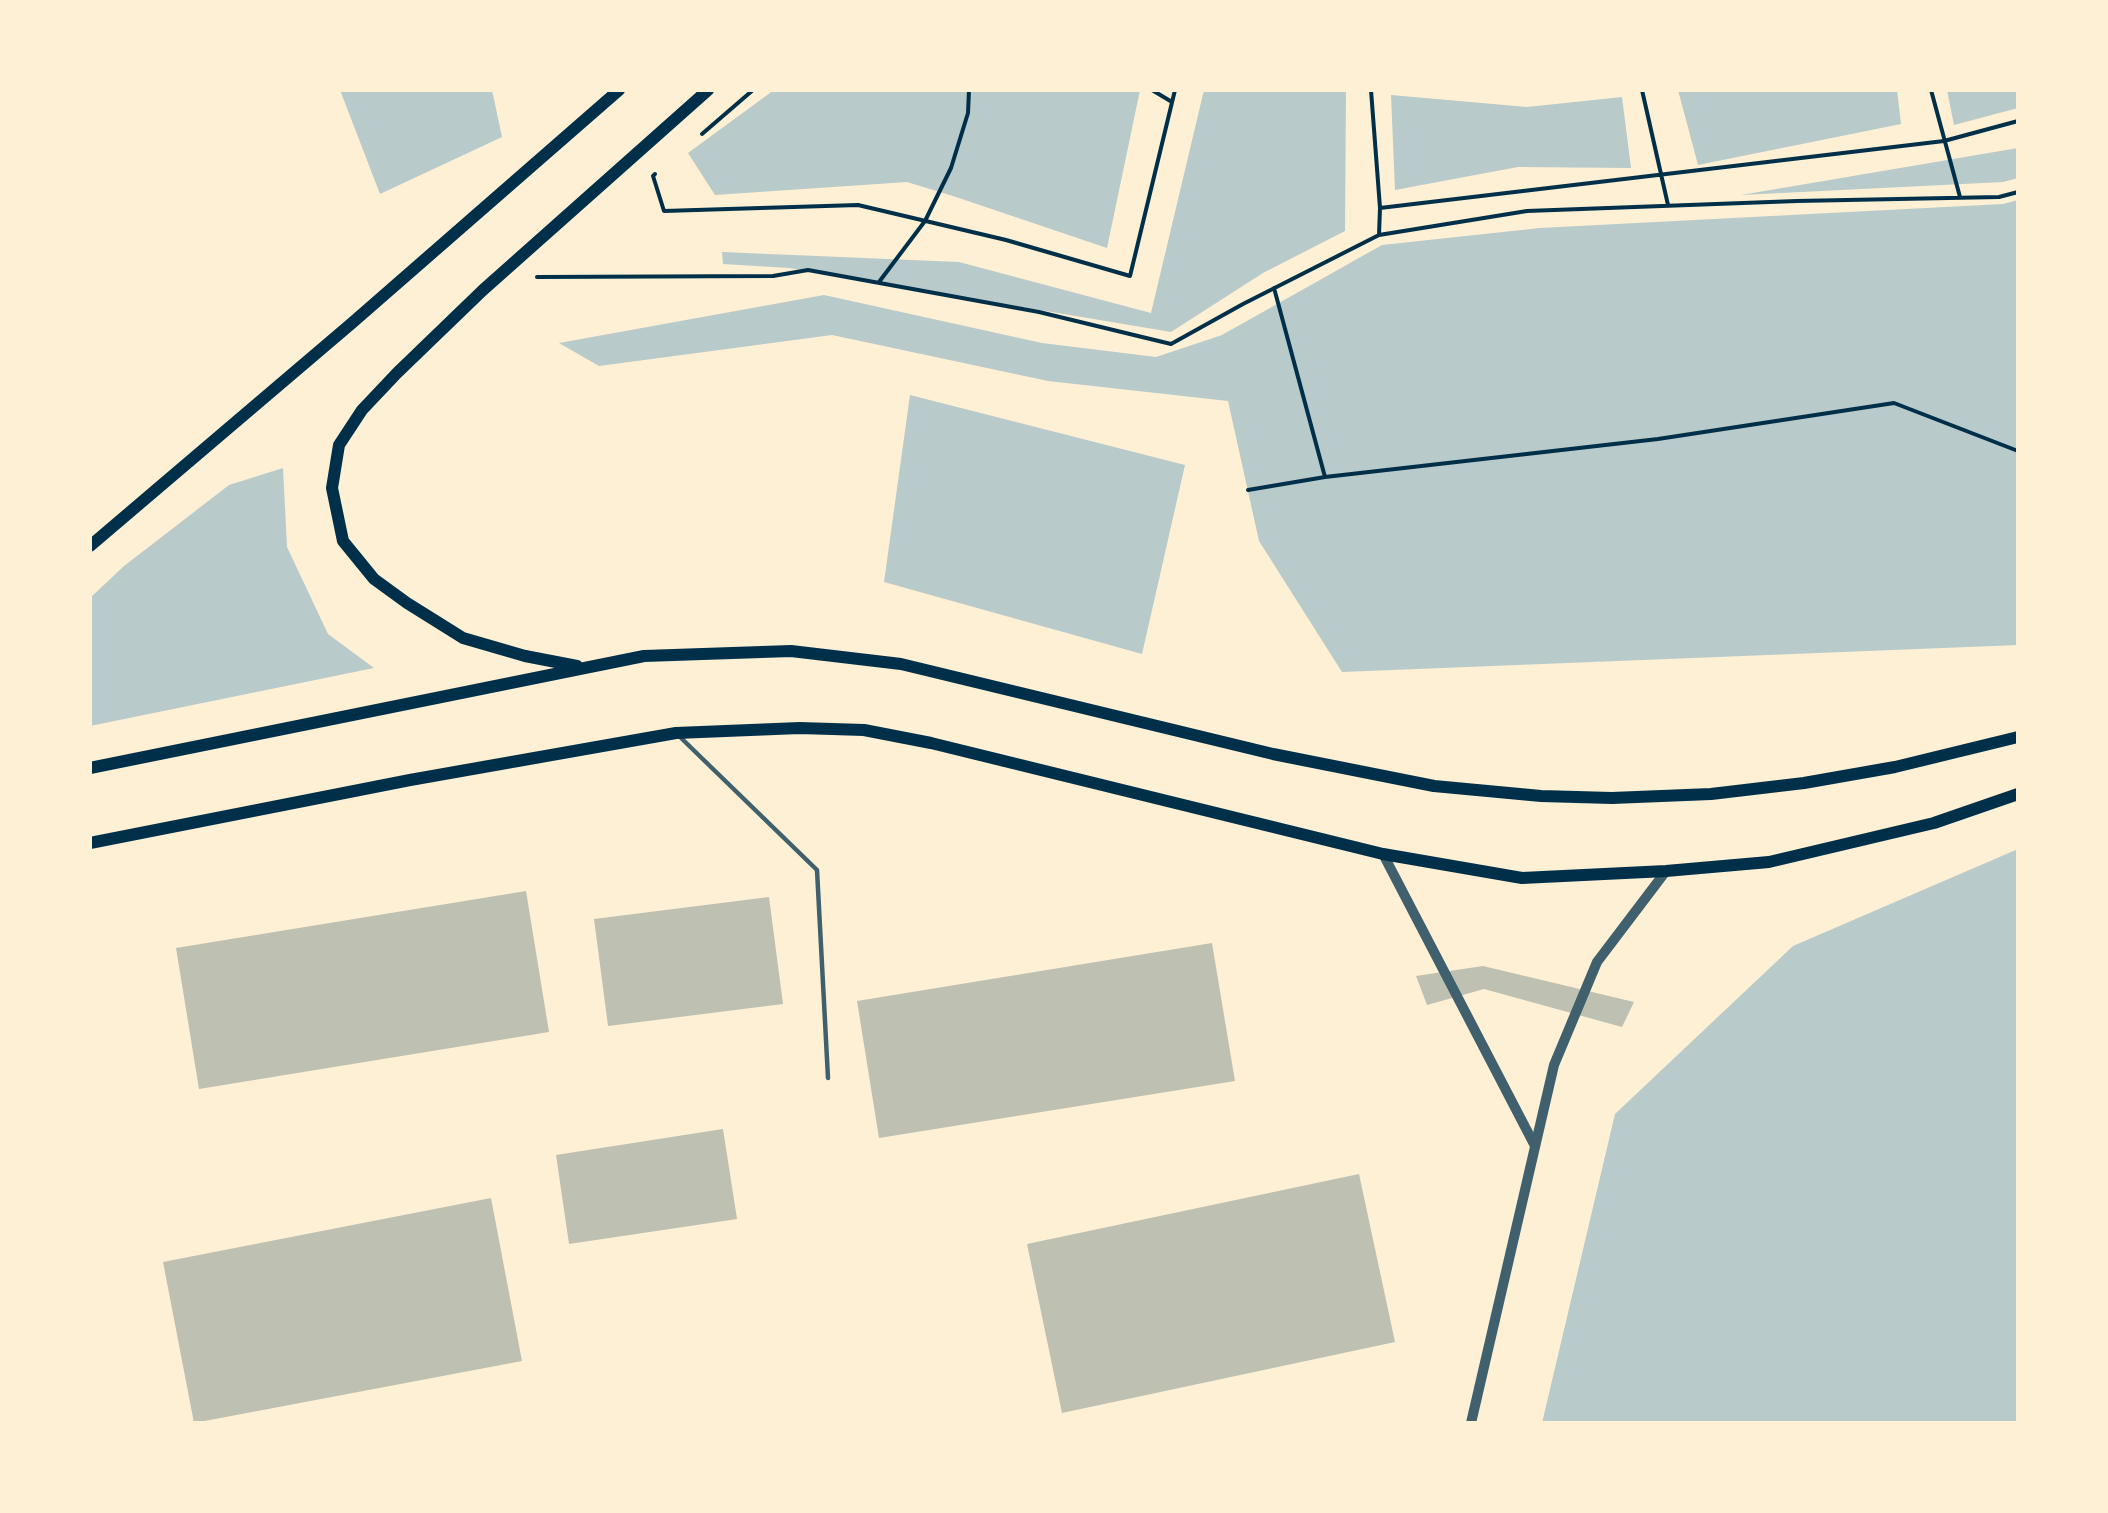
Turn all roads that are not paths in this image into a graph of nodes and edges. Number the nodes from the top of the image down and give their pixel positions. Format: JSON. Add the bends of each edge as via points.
{"nodes":[{"id":1,"x":619,"y":90,"type":"edge"},
{"id":2,"x":708,"y":90,"type":"edge"},
{"id":3,"x":90,"y":546,"type":"edge"},
{"id":4,"x":584,"y":667,"type":"junction"},
{"id":5,"x":676,"y":733,"type":"junction"},
{"id":6,"x":2018,"y":737,"type":"edge"},
{"id":7,"x":90,"y":768,"type":"edge"},
{"id":8,"x":2018,"y":794,"type":"edge"},
{"id":9,"x":90,"y":843,"type":"edge"},
{"id":10,"x":1383,"y":854,"type":"junction"},
{"id":11,"x":1666,"y":871,"type":"junction"},
{"id":12,"x":828,"y":1078,"type":"dead end"},
{"id":13,"x":1534,"y":1146,"type":"junction"},
{"id":14,"x":1471,"y":1423,"type":"edge"}],
"edges":[{"from":1,"to":3,"type":"main road"},
{"from":2,"to":4,"type":"main road","via":[[497,277],[390,380],[362,410],[339,445],[332,488],[343,542],[374,579],[463,638],[525,656]]},
{"from":4,"to":6,"type":"main road","via":[[644,656],[791,651],[901,664],[1273,754],[1434,786],[1541,796],[1711,794],[1804,783],[1895,767]]},
{"from":4,"to":7,"type":"main road"},
{"from":5,"to":9,"type":"main road"},
{"from":5,"to":10,"type":"main road","via":[[800,728],[864,730]]},
{"from":5,"to":12,"type":"lane","via":[[817,870]]},
{"from":8,"to":11,"type":"main road","via":[[1934,823],[1769,862]]},
{"from":10,"to":11,"type":"main road","via":[[1522,878]]},
{"from":10,"to":13,"type":"street"},
{"from":11,"to":13,"type":"street","via":[[1597,962],[1554,1065]]},
{"from":13,"to":14,"type":"street"}]}
